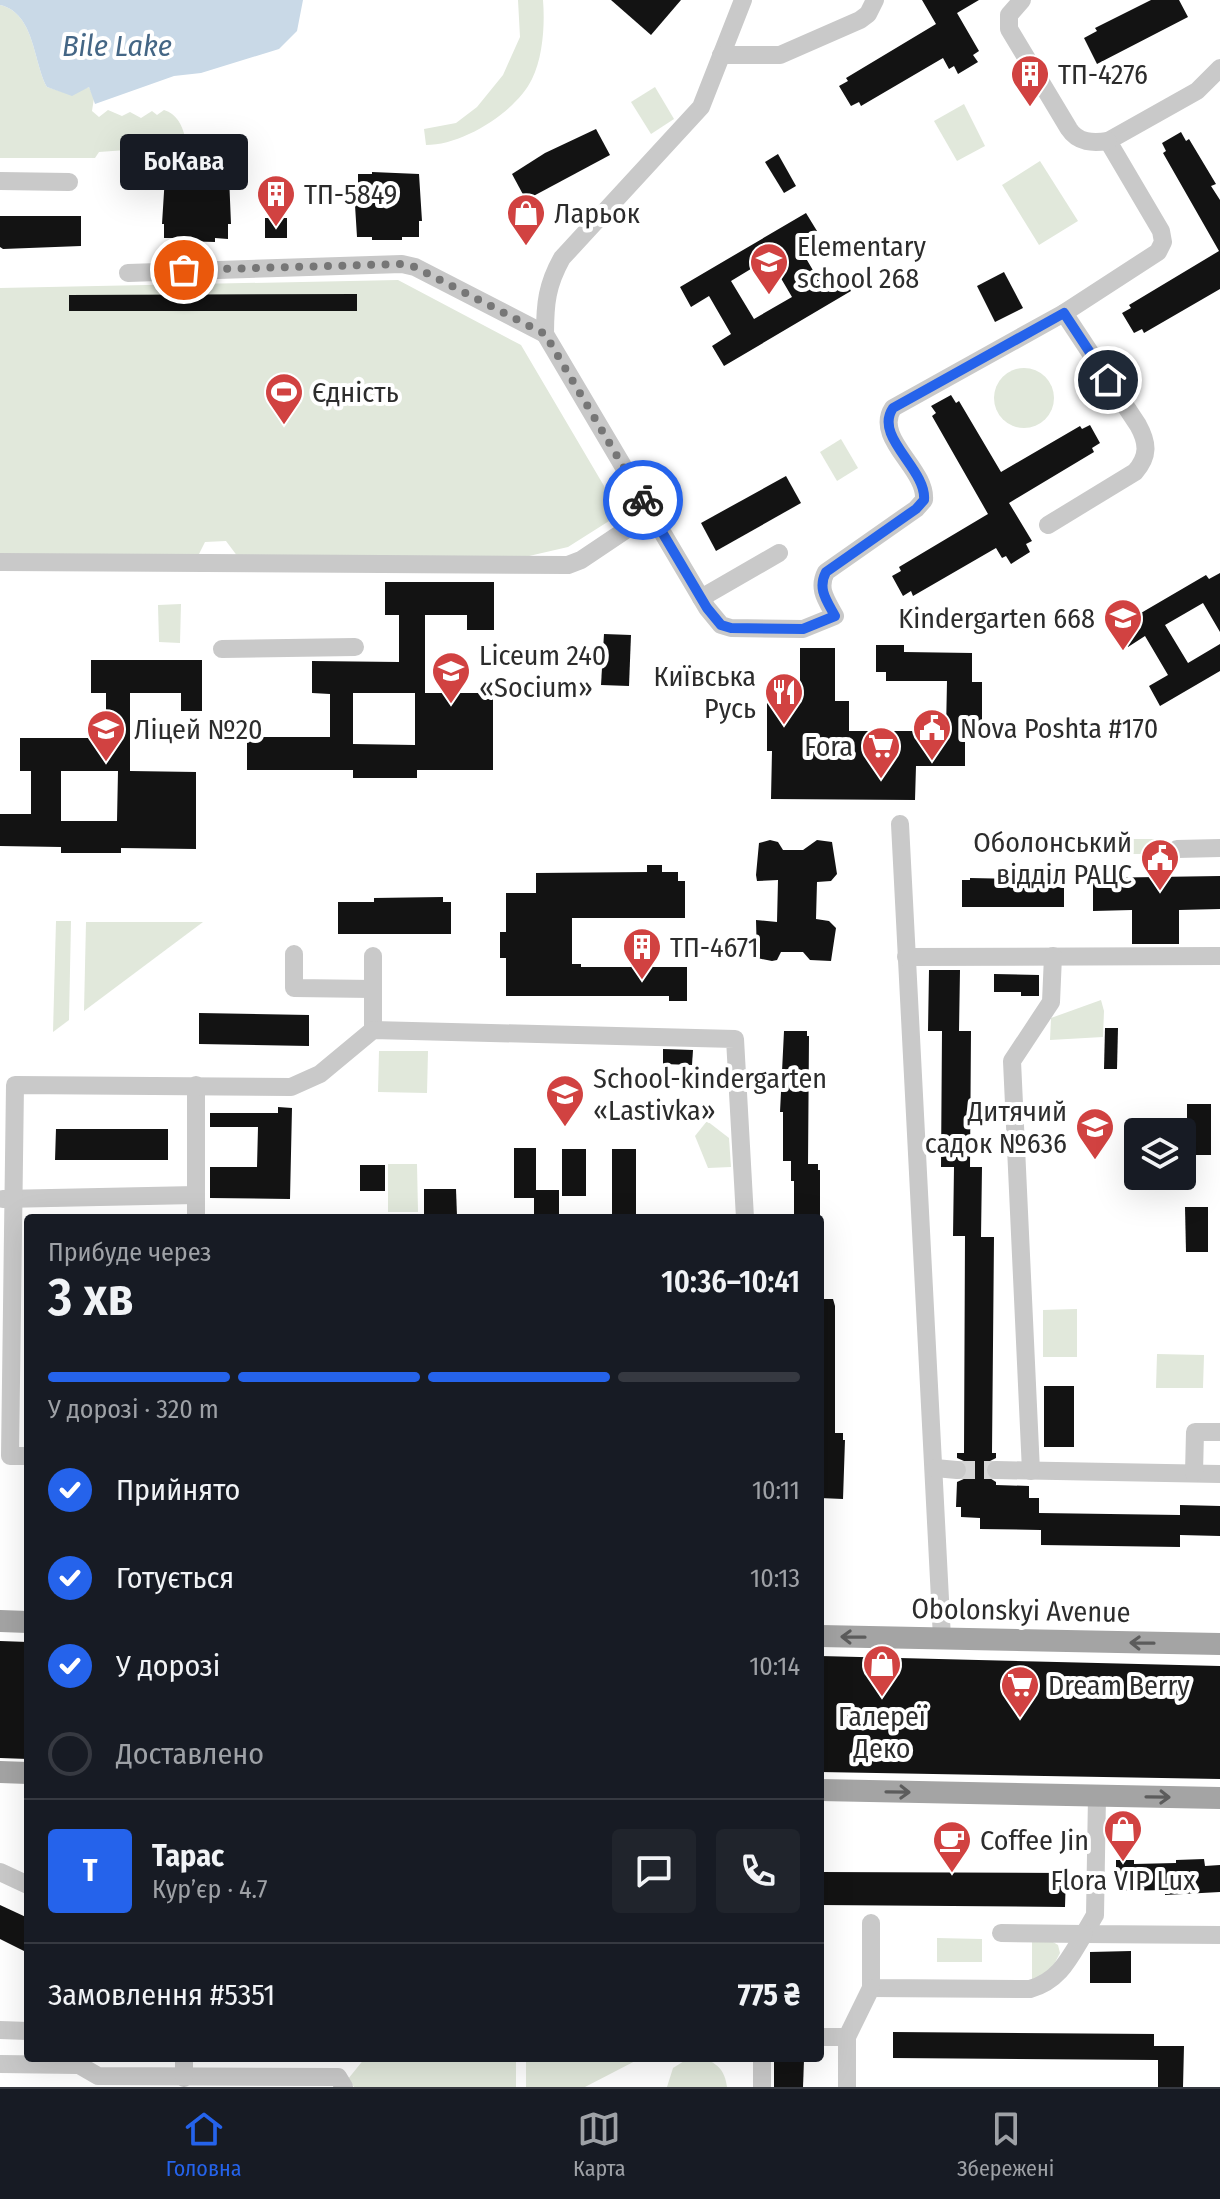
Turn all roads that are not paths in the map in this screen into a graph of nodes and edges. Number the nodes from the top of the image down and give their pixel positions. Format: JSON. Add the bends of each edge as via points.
{"nodes":[{"id":1,"x":743,"y":0,"type":"edge"},
{"id":2,"x":875,"y":0,"type":"edge"},
{"id":3,"x":1022,"y":0,"type":"edge"},
{"id":4,"x":721,"y":55,"type":"junction"},
{"id":5,"x":1220,"y":68,"type":"edge"},
{"id":6,"x":1108,"y":141,"type":"junction"},
{"id":7,"x":0,"y":181,"type":"edge"},
{"id":8,"x":69,"y":182,"type":"dead end"},
{"id":9,"x":128,"y":273,"type":"dead end"},
{"id":10,"x":1064,"y":313,"type":"junction"},
{"id":11,"x":545,"y":334,"type":"junction"},
{"id":12,"x":651,"y":513,"type":"junction"},
{"id":13,"x":1048,"y":525,"type":"dead end"},
{"id":14,"x":779,"y":553,"type":"dead end"},
{"id":15,"x":0,"y":562,"type":"edge"},
{"id":16,"x":701,"y":598,"type":"junction"},
{"id":17,"x":355,"y":647,"type":"dead end"},
{"id":18,"x":222,"y":649,"type":"dead end"},
{"id":19,"x":900,"y":824,"type":"dead end"},
{"id":20,"x":1220,"y":848,"type":"edge"},
{"id":21,"x":1177,"y":849,"type":"dead end"},
{"id":22,"x":294,"y":954,"type":"dead end"},
{"id":23,"x":373,"y":956,"type":"dead end"},
{"id":24,"x":1053,"y":956,"type":"junction"},
{"id":25,"x":1220,"y":956,"type":"edge"},
{"id":26,"x":906,"y":957,"type":"junction"},
{"id":27,"x":373,"y":989,"type":"junction"},
{"id":28,"x":373,"y":1030,"type":"junction"},
{"id":29,"x":196,"y":1085,"type":"junction"},
{"id":30,"x":196,"y":1195,"type":"junction"},
{"id":31,"x":6,"y":1199,"type":"edge"},
{"id":32,"x":196,"y":1214,"type":"edge"},
{"id":33,"x":745,"y":1214,"type":"edge"},
{"id":34,"x":1220,"y":1432,"type":"edge"},
{"id":35,"x":24,"y":1456,"type":"edge"},
{"id":36,"x":935,"y":1468,"type":"junction"},
{"id":37,"x":957,"y":1470,"type":"tunnel mouth"},
{"id":38,"x":996,"y":1470,"type":"tunnel mouth"},
{"id":39,"x":1031,"y":1471,"type":"junction"},
{"id":40,"x":1194,"y":1473,"type":"junction"},
{"id":41,"x":1220,"y":1474,"type":"edge"},
{"id":42,"x":0,"y":1621,"type":"edge"},
{"id":43,"x":24,"y":1622,"type":"edge"},
{"id":44,"x":824,"y":1636,"type":"edge"},
{"id":45,"x":942,"y":1638,"type":"junction"},
{"id":46,"x":1220,"y":1644,"type":"edge"},
{"id":47,"x":0,"y":1772,"type":"edge"},
{"id":48,"x":24,"y":1773,"type":"edge"},
{"id":49,"x":824,"y":1790,"type":"edge"},
{"id":50,"x":1097,"y":1796,"type":"junction"},
{"id":51,"x":1220,"y":1798,"type":"edge"},
{"id":52,"x":0,"y":1872,"type":"edge"},
{"id":53,"x":24,"y":1883,"type":"edge"},
{"id":54,"x":871,"y":1923,"type":"dead end"},
{"id":55,"x":1001,"y":1933,"type":"dead end"},
{"id":56,"x":1084,"y":1934,"type":"junction"},
{"id":57,"x":1220,"y":1935,"type":"edge"},
{"id":58,"x":871,"y":1988,"type":"junction"},
{"id":59,"x":0,"y":2030,"type":"edge"},
{"id":60,"x":24,"y":2031,"type":"edge"},
{"id":61,"x":824,"y":2037,"type":"edge"},
{"id":62,"x":847,"y":2037,"type":"junction"},
{"id":63,"x":184,"y":2062,"type":"edge"},
{"id":64,"x":762,"y":2062,"type":"edge"},
{"id":65,"x":0,"y":2064,"type":"edge"},
{"id":66,"x":184,"y":2078,"type":"junction"},
{"id":67,"x":344,"y":2087,"type":"edge"},
{"id":68,"x":762,"y":2087,"type":"edge"},
{"id":69,"x":847,"y":2087,"type":"edge"}],
"edges":[{"from":1,"to":4,"type":"lane"},
{"from":2,"to":4,"type":"lane","via":[[860,20],[780,55]]},
{"from":3,"to":6,"type":"lane","via":[[1009,15],[1009,29],[1069,129],[1084,141]]},
{"from":4,"to":11,"type":"lane","via":[[701,107],[562,258],[550,279]]},
{"from":5,"to":6,"type":"lane","via":[[1197,91]]},
{"from":6,"to":10,"type":"lane","via":[[1163,242],[1154,255]]},
{"from":7,"to":8,"type":"lane"},
{"from":9,"to":11,"type":"lane","via":[[402,264]]},
{"from":10,"to":13,"type":"lane","via":[[1147,445],[1135,472]]},
{"from":10,"to":16,"type":"lane","via":[[893,408],[887,418],[889,430],[923,488],[924,500],[826,572],[822,591],[835,616],[803,629],[731,628],[714,618]]},
{"from":11,"to":12,"type":"lane"},
{"from":12,"to":15,"type":"lane","via":[[568,565]]},
{"from":12,"to":16,"type":"lane"},
{"from":14,"to":16,"type":"lane"},
{"from":17,"to":18,"type":"lane"},
{"from":19,"to":26,"type":"lane"},
{"from":20,"to":21,"type":"lane"},
{"from":22,"to":27,"type":"lane","via":[[294,988]]},
{"from":23,"to":27,"type":"lane"},
{"from":24,"to":25,"type":"lane"},
{"from":24,"to":26,"type":"lane"},
{"from":24,"to":39,"type":"lane","via":[[1051,1002],[1012,1061]]},
{"from":26,"to":36,"type":"lane"},
{"from":27,"to":28,"type":"lane"},
{"from":28,"to":29,"type":"lane","via":[[320,1074],[291,1087]]},
{"from":28,"to":33,"type":"lane","via":[[735,1039]]},
{"from":29,"to":30,"type":"lane"},
{"from":29,"to":31,"type":"lane","via":[[15,1085]]},
{"from":30,"to":31,"type":"lane"},
{"from":30,"to":32,"type":"lane"},
{"from":31,"to":35,"type":"lane","via":[[10,1456]]},
{"from":34,"to":40,"type":"lane","via":[[1195,1432]]},
{"from":36,"to":37,"type":"lane"},
{"from":36,"to":45,"type":"lane"},
{"from":38,"to":39,"type":"lane"},
{"from":39,"to":40,"type":"lane"},
{"from":40,"to":41,"type":"lane"},
{"from":42,"to":43,"type":"main road"},
{"from":45,"to":44,"type":"main road","name":"Obolonskyi Avenue","one_way":true},
{"from":46,"to":45,"type":"main road","name":"Obolonskyi Avenue","one_way":true},
{"from":47,"to":48,"type":"main road"},
{"from":49,"to":50,"type":"main road","one_way":true},
{"from":50,"to":51,"type":"main road","one_way":true},
{"from":50,"to":56,"type":"lane","via":[[1095,1915]]},
{"from":52,"to":53,"type":"lane"},
{"from":54,"to":58,"type":"lane"},
{"from":55,"to":56,"type":"lane"},
{"from":56,"to":57,"type":"lane"},
{"from":56,"to":58,"type":"lane","via":[[1061,1972],[1030,1989]]},
{"from":58,"to":62,"type":"lane"},
{"from":59,"to":60,"type":"lane"},
{"from":61,"to":62,"type":"lane"},
{"from":62,"to":69,"type":"lane"},
{"from":63,"to":66,"type":"lane"},
{"from":64,"to":68,"type":"lane"},
{"from":65,"to":66,"type":"lane","via":[[79,2065],[98,2076]]},
{"from":66,"to":67,"type":"lane","via":[[338,2077]]}]}
